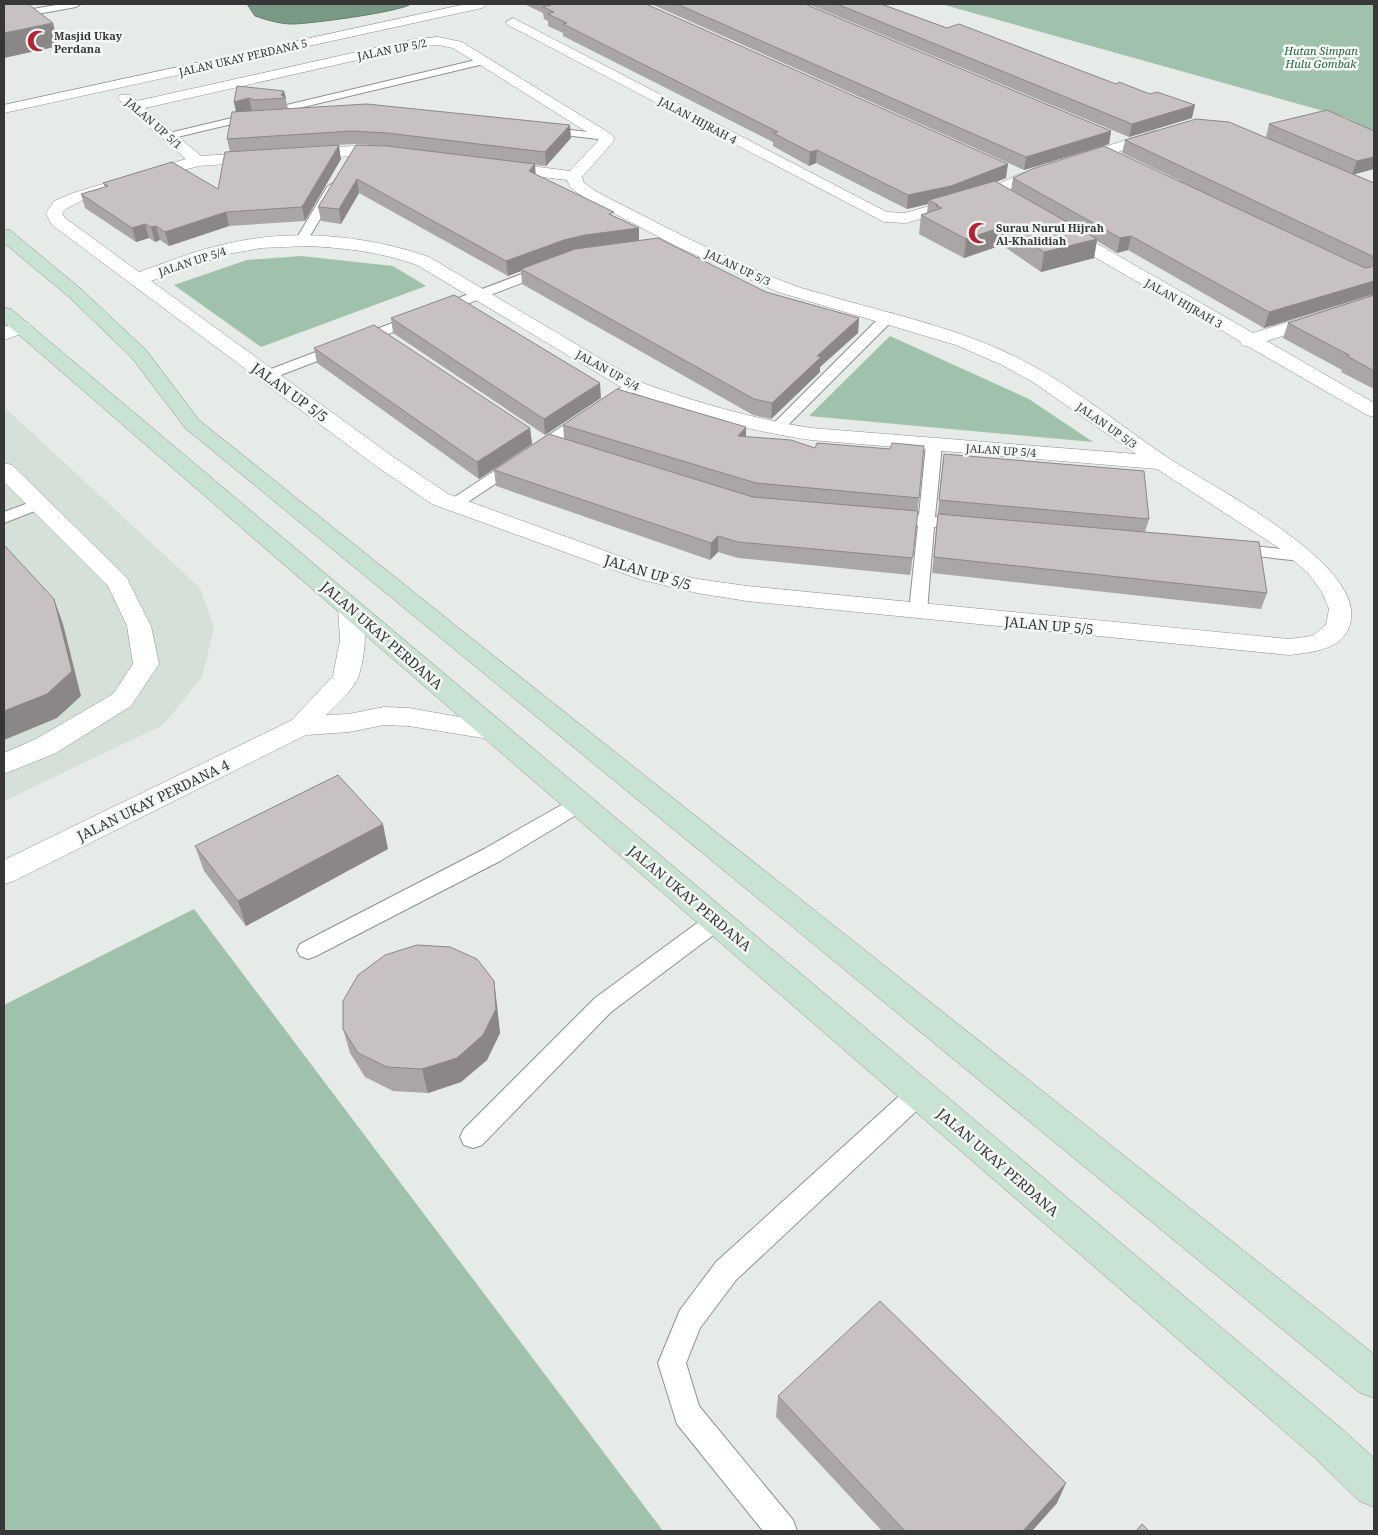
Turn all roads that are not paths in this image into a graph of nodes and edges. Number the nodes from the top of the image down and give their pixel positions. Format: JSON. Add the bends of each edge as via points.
{"nodes":[{"id":1,"x":76,"y":4,"type":"edge"},
{"id":2,"x":481,"y":4,"type":"edge"},
{"id":3,"x":4,"y":17,"type":"edge"},
{"id":4,"x":513,"y":22,"type":"dead end"},
{"id":5,"x":484,"y":61,"type":"junction"},
{"id":6,"x":111,"y":86,"type":"junction"},
{"id":7,"x":135,"y":106,"type":"junction"},
{"id":8,"x":4,"y":109,"type":"edge"},
{"id":9,"x":304,"y":116,"type":"edge"},
{"id":10,"x":238,"y":119,"type":"junction"},
{"id":11,"x":529,"y":128,"type":"edge"},
{"id":12,"x":1174,"y":130,"type":"edge"},
{"id":13,"x":168,"y":136,"type":"junction"},
{"id":14,"x":1110,"y":136,"type":"dead end"},
{"id":15,"x":606,"y":137,"type":"junction"},
{"id":16,"x":1128,"y":144,"type":"junction"},
{"id":17,"x":354,"y":151,"type":"junction"},
{"id":18,"x":1102,"y":152,"type":"junction"},
{"id":19,"x":1120,"y":160,"type":"edge"},
{"id":20,"x":197,"y":161,"type":"junction"},
{"id":21,"x":1005,"y":170,"type":"edge"},
{"id":22,"x":574,"y":176,"type":"junction"},
{"id":23,"x":1023,"y":178,"type":"junction"},
{"id":24,"x":995,"y":192,"type":"junction"},
{"id":25,"x":1012,"y":202,"type":"edge"},
{"id":26,"x":1046,"y":222,"type":"edge"},
{"id":27,"x":4,"y":234,"type":"edge"},
{"id":28,"x":301,"y":241,"type":"junction"},
{"id":29,"x":684,"y":243,"type":"junction"},
{"id":30,"x":665,"y":245,"type":"edge"},
{"id":31,"x":561,"y":263,"type":"edge"},
{"id":32,"x":138,"y":279,"type":"junction"},
{"id":33,"x":478,"y":294,"type":"junction"},
{"id":34,"x":1374,"y":300,"type":"edge"},
{"id":35,"x":888,"y":317,"type":"junction"},
{"id":36,"x":10,"y":325,"type":"edge"},
{"id":37,"x":379,"y":333,"type":"junction"},
{"id":38,"x":1249,"y":340,"type":"junction"},
{"id":39,"x":395,"y":343,"type":"edge"},
{"id":40,"x":268,"y":375,"type":"junction"},
{"id":41,"x":633,"y":386,"type":"junction"},
{"id":42,"x":1374,"y":411,"type":"edge"},
{"id":43,"x":776,"y":429,"type":"junction"},
{"id":44,"x":529,"y":434,"type":"edge"},
{"id":45,"x":546,"y":443,"type":"junction"},
{"id":46,"x":934,"y":445,"type":"junction"},
{"id":47,"x":567,"y":448,"type":"edge"},
{"id":48,"x":1162,"y":463,"type":"junction"},
{"id":49,"x":4,"y":470,"type":"edge"},
{"id":50,"x":39,"y":504,"type":"junction"},
{"id":51,"x":453,"y":505,"type":"junction"},
{"id":52,"x":878,"y":517,"type":"edge"},
{"id":53,"x":4,"y":518,"type":"edge"},
{"id":54,"x":926,"y":521,"type":"junction"},
{"id":55,"x":976,"y":525,"type":"edge"},
{"id":56,"x":1212,"y":548,"type":"edge"},
{"id":57,"x":1301,"y":556,"type":"junction"},
{"id":58,"x":350,"y":608,"type":"junction"},
{"id":59,"x":918,"y":611,"type":"junction"},
{"id":60,"x":1338,"y":626,"type":"joint"},
{"id":61,"x":302,"y":726,"type":"junction"},
{"id":62,"x":495,"y":731,"type":"junction"},
{"id":63,"x":4,"y":764,"type":"edge"},
{"id":64,"x":579,"y":804,"type":"junction"},
{"id":65,"x":4,"y":873,"type":"edge"},
{"id":66,"x":716,"y":921,"type":"junction"},
{"id":67,"x":308,"y":950,"type":"dead end"},
{"id":68,"x":918,"y":1094,"type":"junction"},
{"id":69,"x":473,"y":1137,"type":"dead end"},
{"id":70,"x":1374,"y":1379,"type":"edge"},
{"id":71,"x":1374,"y":1486,"type":"edge"},
{"id":72,"x":782,"y":1531,"type":"edge"}],
"edges":[{"from":1,"to":3,"type":"lane"},
{"from":2,"to":6,"type":"street","name":"JALAN UKAY PERDANA 5"},
{"from":4,"to":24,"type":"street","name":"JALAN HIJRAH 4","via":[[884,217],[906,218]]},
{"from":5,"to":7,"type":"street","name":"JALAN UP 5/2","via":[[449,43],[415,43]]},
{"from":5,"to":10,"type":"lane"},
{"from":5,"to":15,"type":"street","name":"JALAN UP 5/2"},
{"from":6,"to":7,"type":"street","name":"JALAN UP 5/1"},
{"from":6,"to":8,"type":"street","name":"JALAN UKAY PERDANA 5"},
{"from":7,"to":13,"type":"street","name":"JALAN UP 5/1"},
{"from":9,"to":10,"type":"lane"},
{"from":10,"to":13,"type":"lane"},
{"from":11,"to":15,"type":"lane"},
{"from":12,"to":16,"type":"street"},
{"from":13,"to":20,"type":"street","name":"JALAN UP 5/1"},
{"from":14,"to":16,"type":"street"},
{"from":15,"to":22,"type":"street"},
{"from":16,"to":18,"type":"street"},
{"from":17,"to":20,"type":"street"},
{"from":17,"to":22,"type":"street"},
{"from":17,"to":28,"type":"lane"},
{"from":18,"to":19,"type":"street"},
{"from":18,"to":23,"type":"street"},
{"from":20,"to":32,"type":"street","name":"JALAN UP 5/5","via":[[79,196],[60,204],[54,213],[58,221]]},
{"from":21,"to":23,"type":"street"},
{"from":22,"to":29,"type":"street","name":"JALAN UP 5/3","via":[[577,186],[591,195]]},
{"from":23,"to":24,"type":"street"},
{"from":24,"to":25,"type":"street"},
{"from":26,"to":38,"type":"street","name":"JALAN HIJRAH 3"},
{"from":27,"to":70,"type":"street","via":[[75,293],[139,354],[192,424]]},
{"from":28,"to":32,"type":"street","name":"JALAN UP 5/4","via":[[239,246]]},
{"from":28,"to":33,"type":"street","name":"JALAN UP 5/4","via":[[372,247],[405,254],[423,261]]},
{"from":29,"to":30,"type":"lane"},
{"from":29,"to":35,"type":"street","name":"JALAN UP 5/3","via":[[806,296]]},
{"from":31,"to":33,"type":"lane"},
{"from":32,"to":40,"type":"street","name":"JALAN UP 5/5"},
{"from":33,"to":37,"type":"lane"},
{"from":33,"to":41,"type":"street","name":"JALAN UP 5/4"},
{"from":34,"to":38,"type":"street"},
{"from":35,"to":43,"type":"lane"},
{"from":35,"to":48,"type":"street","name":"JALAN UP 5/3","via":[[963,341],[1009,361],[1040,378]]},
{"from":36,"to":58,"type":"street","name":"JALAN UKAY PERDANA"},
{"from":37,"to":39,"type":"lane"},
{"from":37,"to":40,"type":"lane"},
{"from":38,"to":42,"type":"street","name":"JALAN HIJRAH 3"},
{"from":40,"to":51,"type":"street","name":"JALAN UP 5/5","via":[[384,461]]},
{"from":41,"to":43,"type":"street","name":"JALAN UP 5/4"},
{"from":41,"to":45,"type":"lane"},
{"from":43,"to":46,"type":"street","name":"JALAN UP 5/4"},
{"from":44,"to":45,"type":"lane"},
{"from":45,"to":47,"type":"lane"},
{"from":45,"to":51,"type":"lane"},
{"from":46,"to":48,"type":"street","name":"JALAN UP 5/4"},
{"from":46,"to":54,"type":"lane"},
{"from":48,"to":57,"type":"street","name":"JALAN UP 5/3","via":[[1287,543]]},
{"from":49,"to":50,"type":"street"},
{"from":50,"to":53,"type":"lane"},
{"from":50,"to":63,"type":"street","via":[[119,583],[139,626],[146,664],[122,700],[46,746]]},
{"from":51,"to":59,"type":"street","name":"JALAN UP 5/5","via":[[676,583],[777,598]]},
{"from":52,"to":54,"type":"lane"},
{"from":54,"to":55,"type":"lane"},
{"from":54,"to":59,"type":"lane"},
{"from":56,"to":57,"type":"lane"},
{"from":57,"to":60,"type":"street","name":"JALAN UP 5/3","via":[[1316,568],[1334,591],[1341,610]]},
{"from":58,"to":61,"type":"street","name":"JALAN UKAY PERDANA 4","via":[[352,640],[345,678]]},
{"from":58,"to":62,"type":"street","name":"JALAN UKAY PERDANA"},
{"from":59,"to":60,"type":"street","name":"JALAN UP 5/5","via":[[1289,647],[1319,643]]},
{"from":61,"to":62,"type":"street","name":"JALAN UKAY PERDANA 4","via":[[348,723],[384,716]]},
{"from":61,"to":65,"type":"street","name":"JALAN UKAY PERDANA 4"},
{"from":62,"to":64,"type":"street","name":"JALAN UKAY PERDANA"},
{"from":64,"to":66,"type":"street","name":"JALAN UKAY PERDANA"},
{"from":64,"to":67,"type":"lane","via":[[492,855]]},
{"from":66,"to":68,"type":"street","name":"JALAN UKAY PERDANA"},
{"from":66,"to":69,"type":"lane","via":[[603,1005]]},
{"from":68,"to":71,"type":"street","name":"JALAN UKAY PERDANA"},
{"from":68,"to":72,"type":"lane","via":[[726,1271],[690,1319],[672,1362],[687,1414]]}]}
